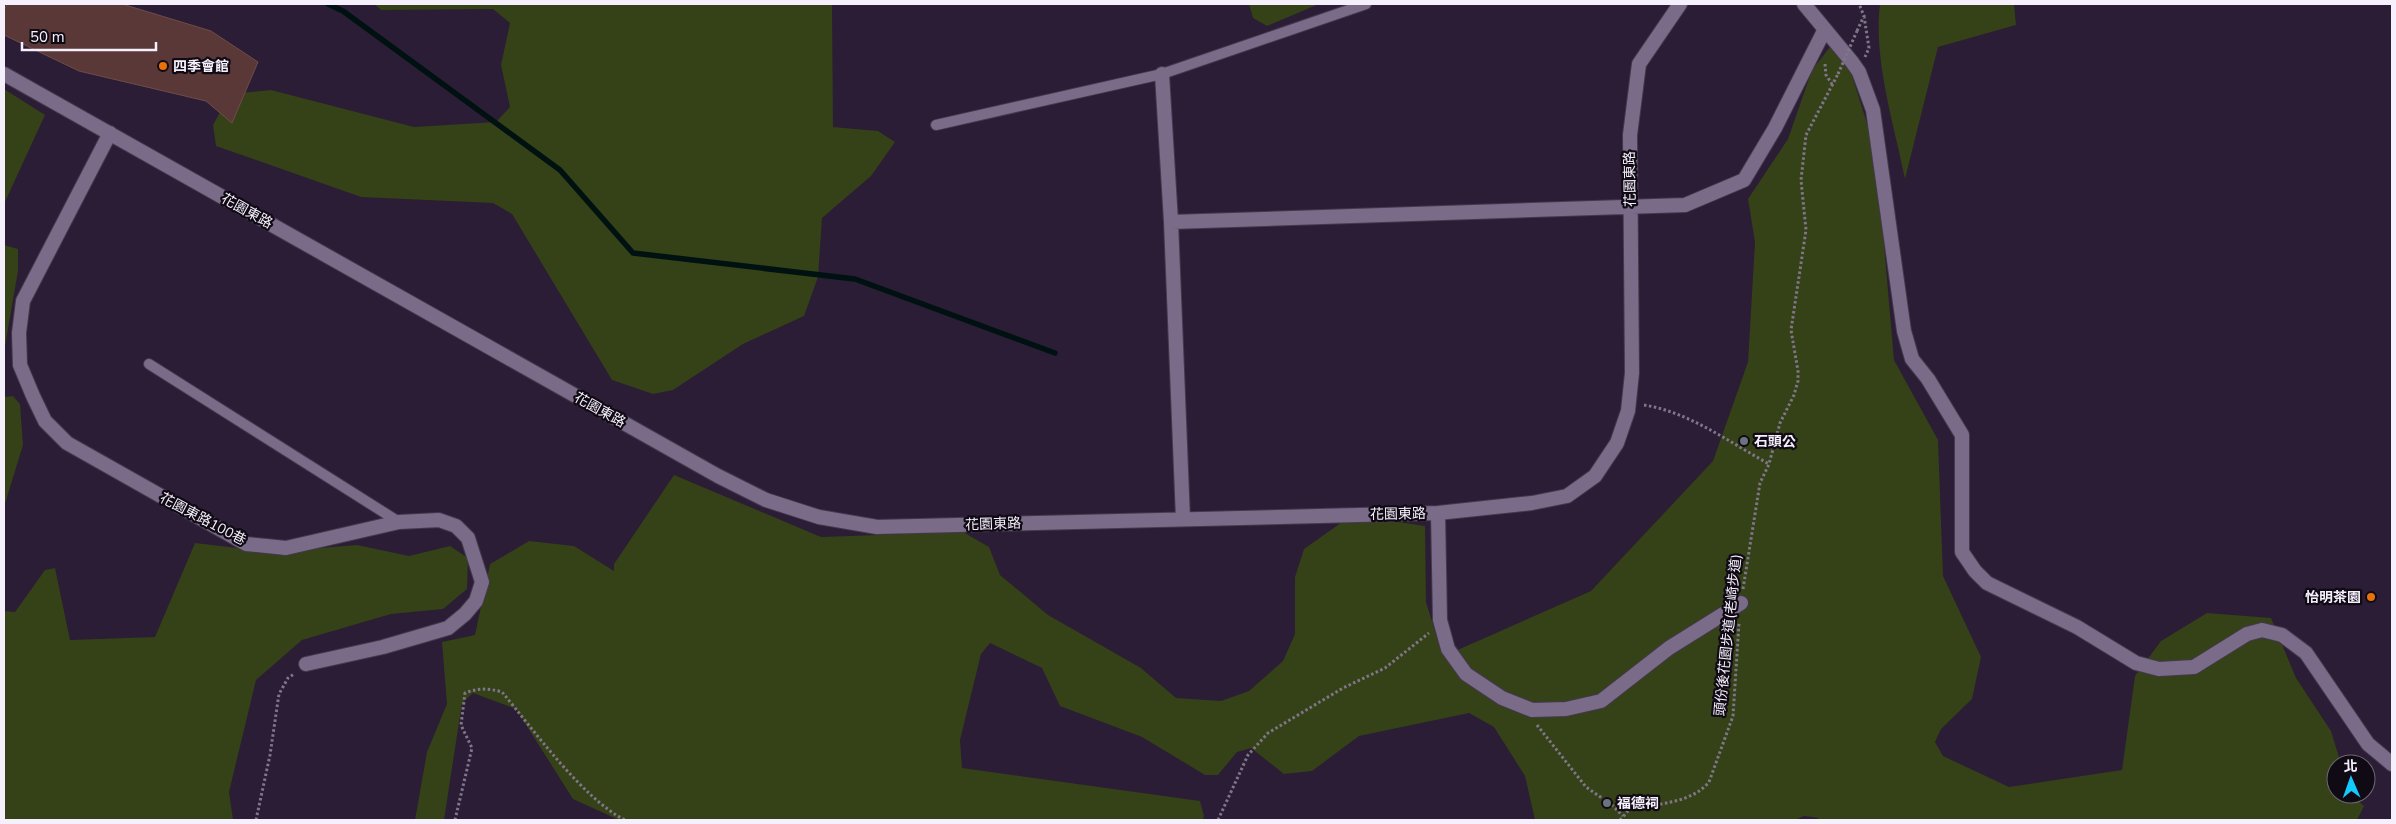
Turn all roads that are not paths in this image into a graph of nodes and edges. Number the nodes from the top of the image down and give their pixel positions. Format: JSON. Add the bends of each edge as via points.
{"nodes":[{"id":1,"x":1366,"y":4,"type":"edge"},
{"id":2,"x":1680,"y":4,"type":"edge"},
{"id":3,"x":1804,"y":4,"type":"edge"},
{"id":4,"x":1824,"y":31,"type":"junction"},
{"id":5,"x":4,"y":74,"type":"edge"},
{"id":6,"x":1162,"y":74,"type":"junction"},
{"id":7,"x":936,"y":125,"type":"dead end"},
{"id":8,"x":110,"y":133,"type":"junction"},
{"id":9,"x":1631,"y":206,"type":"junction"},
{"id":10,"x":1171,"y":222,"type":"junction"},
{"id":11,"x":149,"y":364,"type":"dead end"},
{"id":12,"x":1438,"y":513,"type":"junction"},
{"id":13,"x":1183,"y":519,"type":"junction"},
{"id":14,"x":399,"y":522,"type":"junction"},
{"id":15,"x":1741,"y":603,"type":"road end"},
{"id":16,"x":306,"y":664,"type":"road end"},
{"id":17,"x":2392,"y":764,"type":"edge"}],
"edges":[{"from":1,"to":6,"type":"lane"},
{"from":2,"to":9,"type":"street","name":"花園東路","via":[[1639,64],[1630,135]]},
{"from":3,"to":4,"type":"street"},
{"from":4,"to":9,"type":"street","via":[[1775,128],[1744,180],[1685,205]]},
{"from":4,"to":17,"type":"street","via":[[1859,72],[1873,110],[1904,331],[1912,359],[1962,435],[1962,552],[1975,571],[1987,583],[2077,627],[2136,663],[2159,669],[2194,667],[2254,632],[2262,630],[2282,635],[2306,653],[2368,744]]},
{"from":5,"to":8,"type":"street","name":"花園東路"},
{"from":6,"to":7,"type":"lane"},
{"from":6,"to":10,"type":"street"},
{"from":8,"to":13,"type":"street","name":"花園東路","via":[[766,500],[818,517],[877,527]]},
{"from":8,"to":14,"type":"street","name":"花園東路100巷","via":[[24,301],[19,333],[20,365],[45,421],[67,443],[246,544],[286,548]]},
{"from":9,"to":10,"type":"street"},
{"from":9,"to":12,"type":"street","name":"花園東路","via":[[1632,373],[1629,403],[1617,443],[1595,476],[1567,496],[1532,504]]},
{"from":10,"to":13,"type":"street"},
{"from":11,"to":14,"type":"lane"},
{"from":12,"to":13,"type":"street","name":"花園東路"},
{"from":12,"to":15,"type":"street","via":[[1440,620],[1448,649],[1466,674],[1502,698],[1532,710],[1601,701],[1669,648]]},
{"from":14,"to":16,"type":"street","name":"花園東路100巷","via":[[439,520],[456,526],[468,538],[482,582],[476,601],[448,628],[383,648]]}]}
